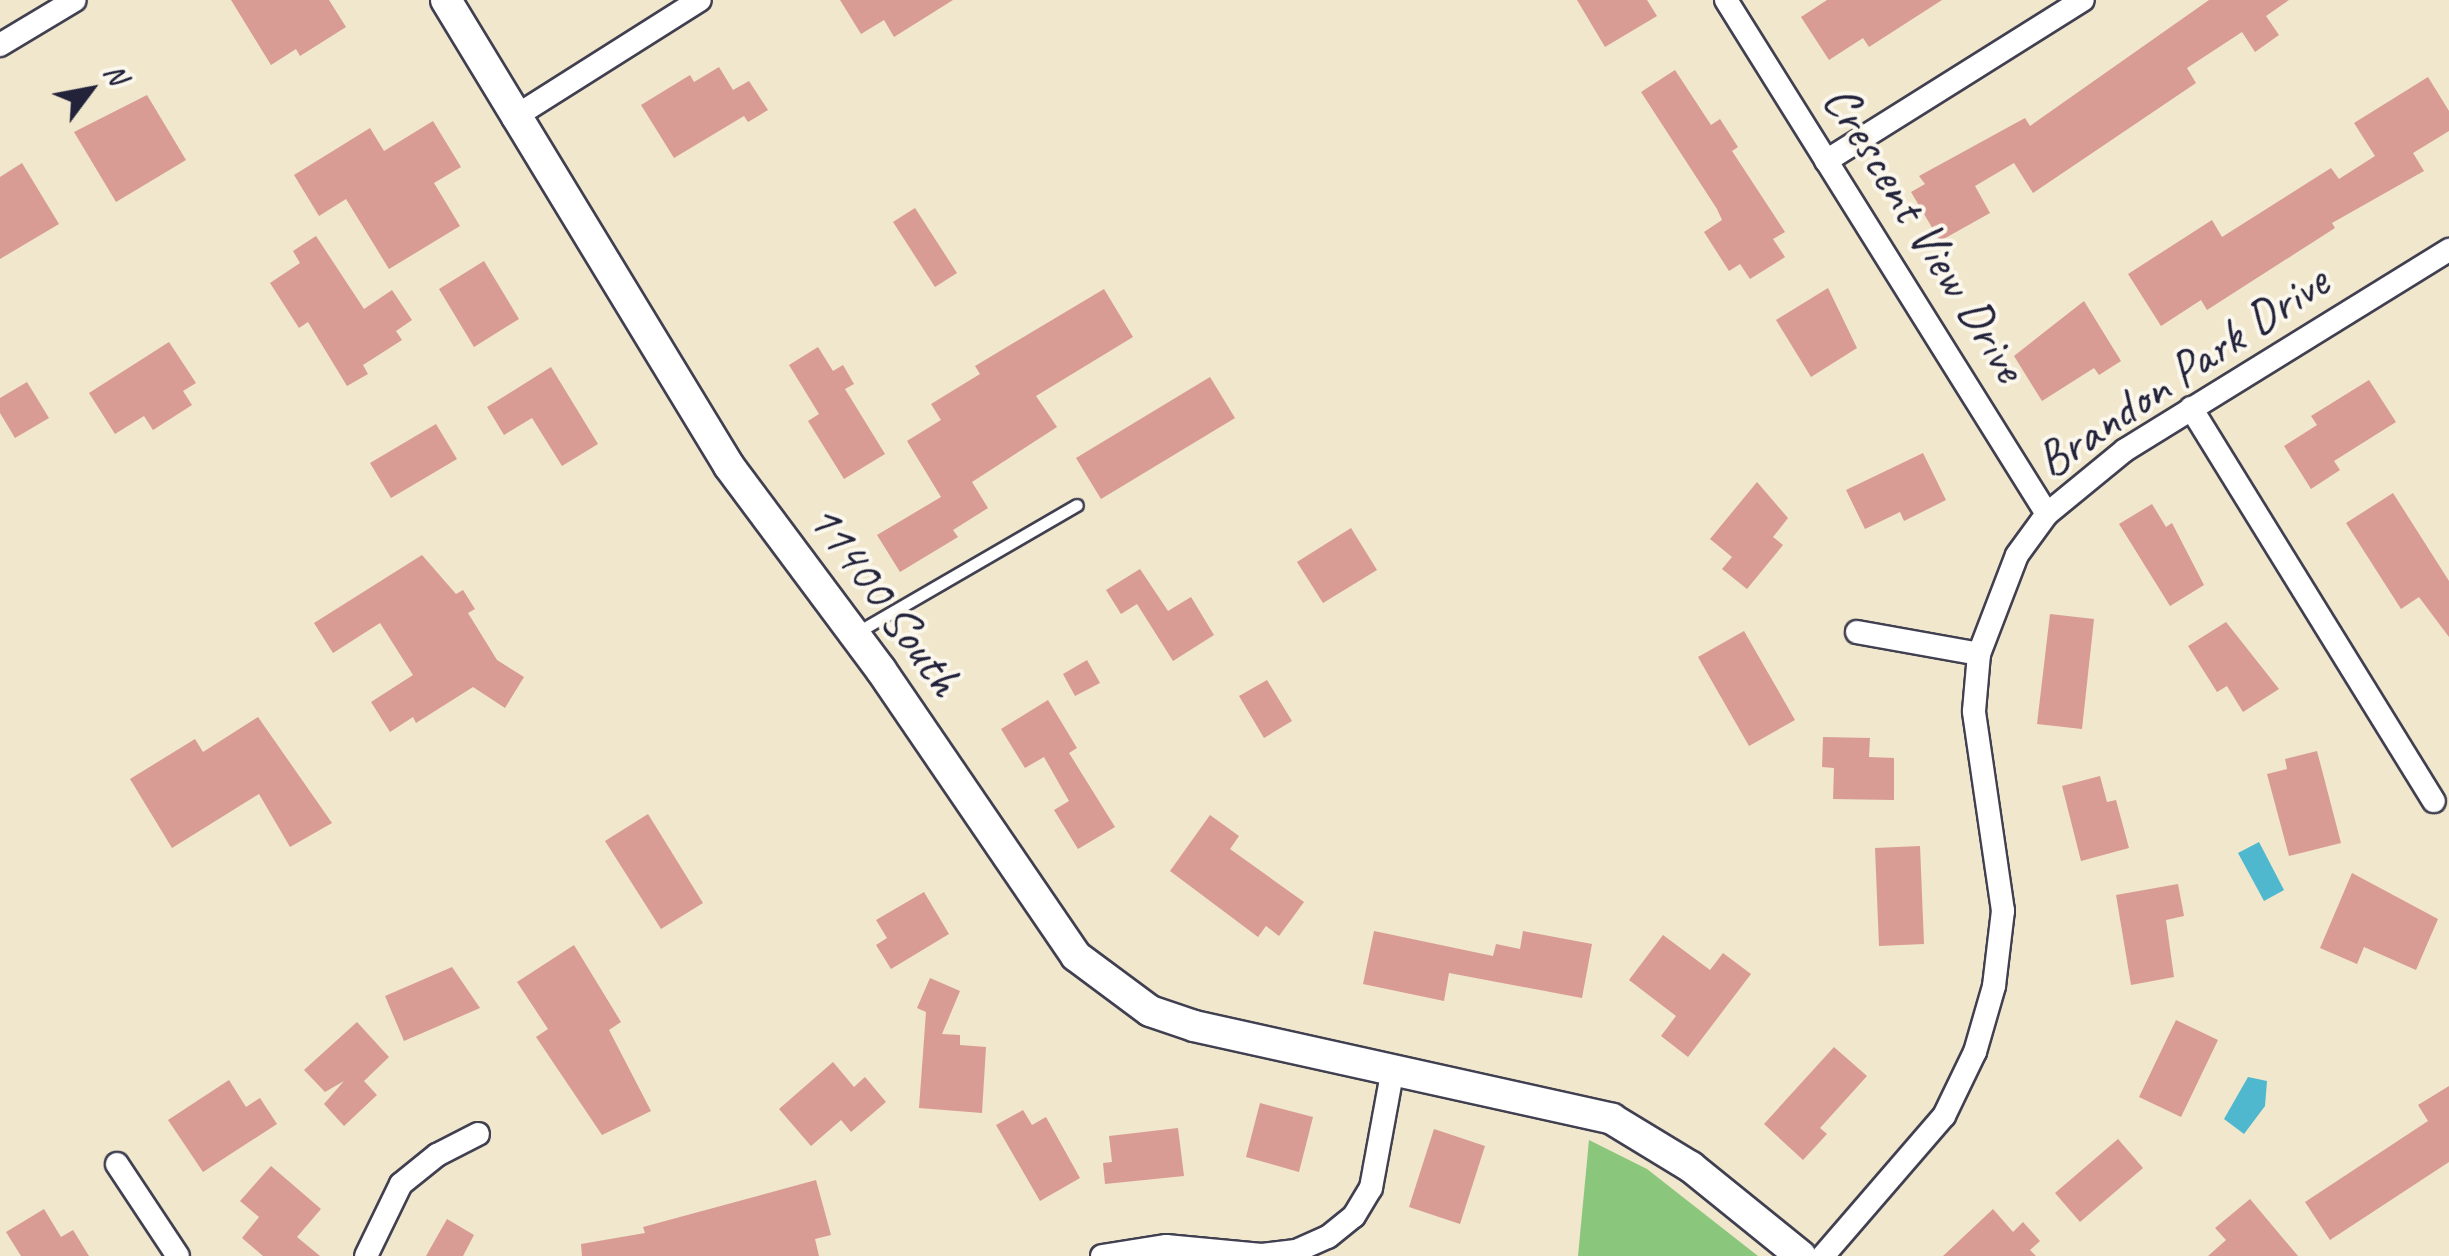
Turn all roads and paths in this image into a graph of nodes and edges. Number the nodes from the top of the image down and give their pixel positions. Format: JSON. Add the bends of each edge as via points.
{"nodes":[{"id":1,"x":74,"y":0,"type":"edge"},
{"id":2,"x":446,"y":0,"type":"edge"},
{"id":3,"x":700,"y":0,"type":"edge"},
{"id":4,"x":1726,"y":0,"type":"edge"},
{"id":5,"x":2083,"y":0,"type":"edge"},
{"id":6,"x":0,"y":45,"type":"edge"},
{"id":7,"x":513,"y":118,"type":"junction"},
{"id":8,"x":1826,"y":161,"type":"junction"},
{"id":9,"x":2449,"y":250,"type":"edge"},
{"id":10,"x":2191,"y":408,"type":"junction"},
{"id":11,"x":1077,"y":505,"type":"dead end"},
{"id":12,"x":2047,"y":514,"type":"junction"},
{"id":13,"x":1857,"y":632,"type":"dead end"},
{"id":14,"x":855,"y":634,"type":"junction"},
{"id":15,"x":1978,"y":654,"type":"junction"},
{"id":16,"x":2434,"y":801,"type":"dead end"},
{"id":17,"x":1392,"y":1068,"type":"junction"},
{"id":18,"x":478,"y":1134,"type":"dead end"},
{"id":19,"x":117,"y":1164,"type":"dead end"},
{"id":20,"x":178,"y":1256,"type":"edge"},
{"id":21,"x":366,"y":1256,"type":"edge"},
{"id":22,"x":1102,"y":1256,"type":"edge"},
{"id":23,"x":1801,"y":1256,"type":"edge"},
{"id":24,"x":1823,"y":1256,"type":"edge"}],
"edges":[{"from":1,"to":6,"type":"street"},
{"from":2,"to":7,"type":"street","name":"11400 South"},
{"from":3,"to":7,"type":"street"},
{"from":4,"to":8,"type":"street","name":"Crescent View Drive"},
{"from":5,"to":8,"type":"street"},
{"from":7,"to":14,"type":"street","name":"11400 South","via":[[729,466]]},
{"from":8,"to":12,"type":"street","name":"Crescent View Drive"},
{"from":9,"to":10,"type":"street","name":"Brandon Park Drive"},
{"from":10,"to":12,"type":"street","name":"Brandon Park Drive","via":[[2090,475]]},
{"from":10,"to":16,"type":"street"},
{"from":11,"to":14,"type":"lane"},
{"from":12,"to":15,"type":"street","name":"Brandon Park Drive","via":[[2017,555]]},
{"from":13,"to":15,"type":"street"},
{"from":14,"to":17,"type":"street","name":"11400 South","via":[[1046,920],[1111,987],[1150,1012],[1194,1026]]},
{"from":15,"to":24,"type":"street","name":"Brandon Park Drive","via":[[1974,711],[2002,911],[1994,986],[1976,1052],[1944,1116]]},
{"from":17,"to":22,"type":"street","via":[[1371,1188],[1354,1216],[1328,1237],[1296,1251],[1262,1254],[1166,1246]]},
{"from":17,"to":23,"type":"street","name":"11400 South","via":[[1612,1119],[1691,1167]]},
{"from":18,"to":21,"type":"street","via":[[437,1154],[402,1184]]},
{"from":19,"to":20,"type":"street"}]}
